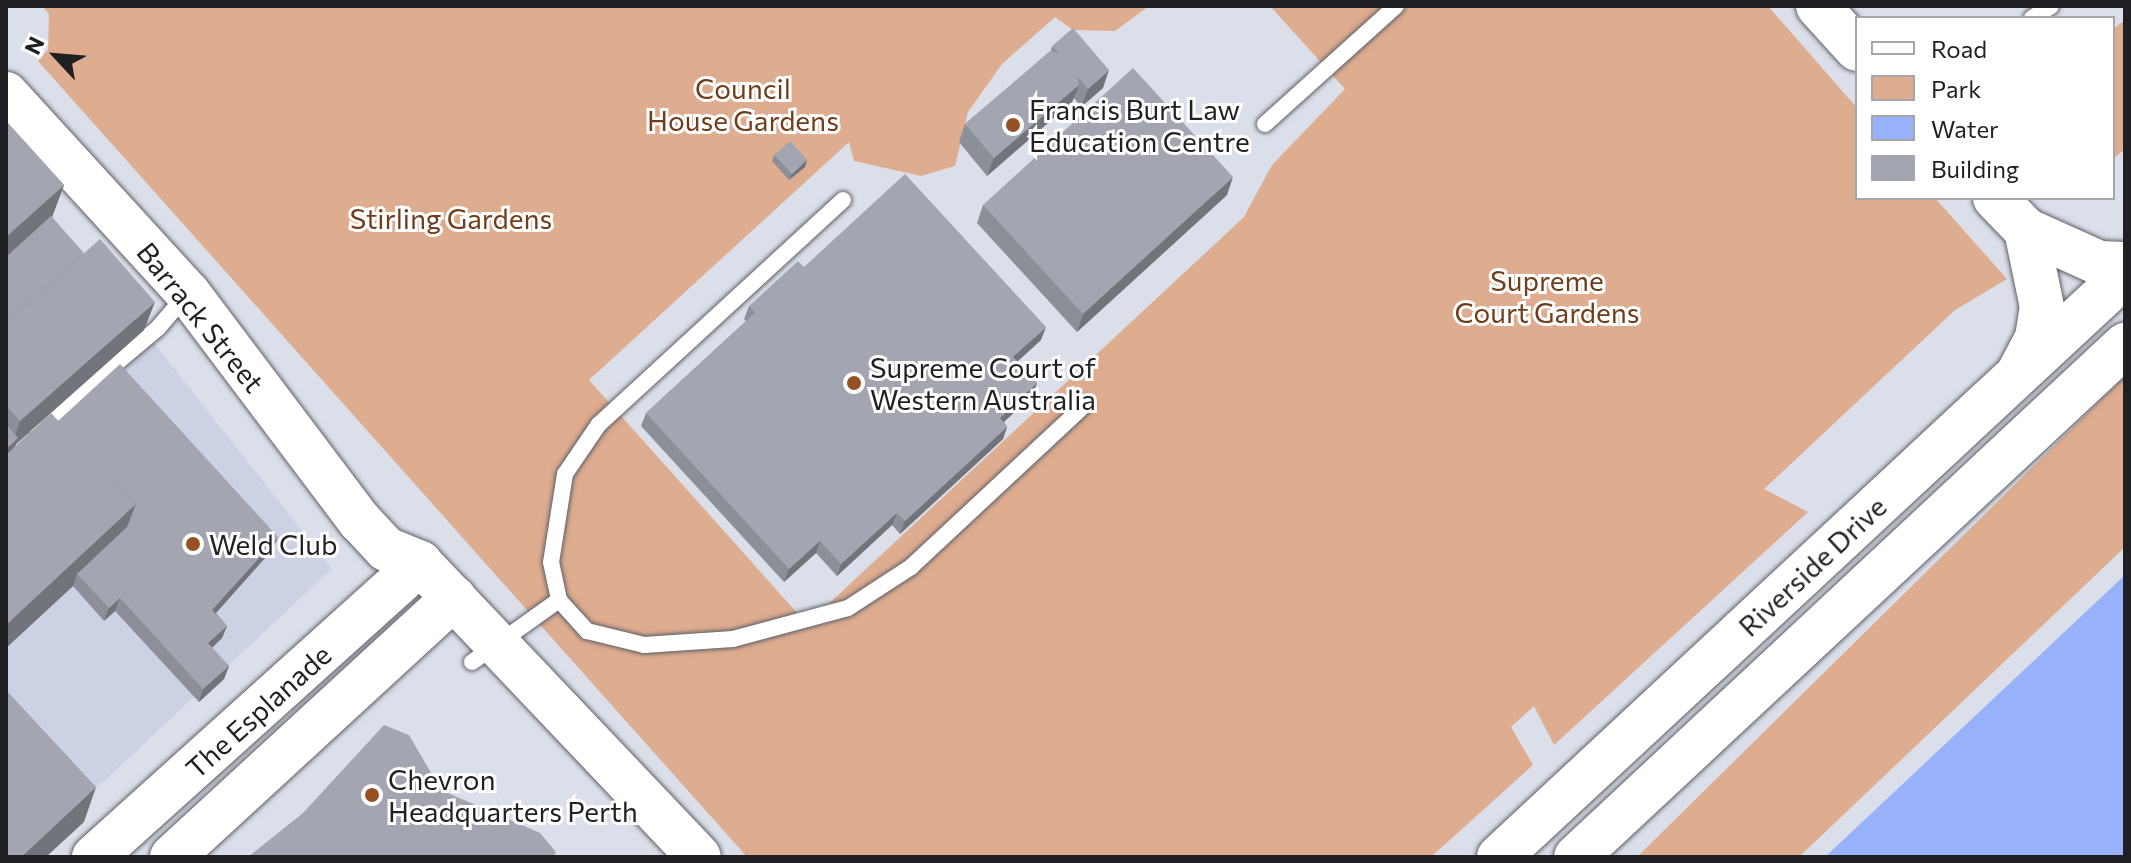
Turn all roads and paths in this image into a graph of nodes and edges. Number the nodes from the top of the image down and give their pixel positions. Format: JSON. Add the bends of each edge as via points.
{"nodes":[{"id":1,"x":1396,"y":6,"type":"edge"},
{"id":2,"x":1818,"y":6,"type":"edge"},
{"id":3,"x":1855,"y":47,"type":"edge"},
{"id":4,"x":6,"y":94,"type":"edge"},
{"id":5,"x":1265,"y":124,"type":"dead end"},
{"id":6,"x":843,"y":200,"type":"dead end"},
{"id":7,"x":1997,"y":200,"type":"edge"},
{"id":8,"x":2026,"y":230,"type":"junction"},
{"id":9,"x":2125,"y":264,"type":"edge"},
{"id":10,"x":2125,"y":275,"type":"edge"},
{"id":11,"x":188,"y":293,"type":"junction"},
{"id":12,"x":2125,"y":345,"type":"edge"},
{"id":13,"x":2018,"y":374,"type":"junction"},
{"id":14,"x":1085,"y":405,"type":"dead end"},
{"id":15,"x":27,"y":438,"type":"edge"},
{"id":16,"x":402,"y":565,"type":"junction"},
{"id":17,"x":559,"y":600,"type":"junction"},
{"id":18,"x":443,"y":608,"type":"junction"},
{"id":19,"x":484,"y":654,"type":"junction"},
{"id":20,"x":94,"y":857,"type":"edge"},
{"id":21,"x":172,"y":857,"type":"edge"},
{"id":22,"x":656,"y":857,"type":"edge"},
{"id":23,"x":699,"y":857,"type":"edge"},
{"id":24,"x":1499,"y":857,"type":"edge"},
{"id":25,"x":1576,"y":857,"type":"edge"}],
"edges":[{"from":1,"to":5,"type":"lane"},
{"from":2,"to":3,"type":"main road"},
{"from":4,"to":11,"type":"main road","name":"Barrack Street"},
{"from":6,"to":17,"type":"lane","via":[[599,424],[565,474],[553,518]]},
{"from":7,"to":8,"type":"main road"},
{"from":8,"to":9,"type":"main road","via":[[2099,263]]},
{"from":8,"to":13,"type":"main road","via":[[2042,307],[2037,338]]},
{"from":10,"to":13,"type":"main road","name":"Riverside Drive"},
{"from":11,"to":15,"type":"lane","via":[[158,328]]},
{"from":11,"to":16,"type":"main road","name":"Barrack Street"},
{"from":12,"to":25,"type":"main road","name":"Riverside Drive"},
{"from":13,"to":24,"type":"main road","name":"Riverside Drive"},
{"from":14,"to":17,"type":"lane","via":[[911,567],[848,608],[733,639],[644,645],[587,631]]},
{"from":16,"to":18,"type":"main road","name":"Barrack Street"},
{"from":16,"to":20,"type":"main road","name":"The Esplanade"},
{"from":17,"to":19,"type":"lane"},
{"from":18,"to":19,"type":"main road","name":"Barrack Street"},
{"from":18,"to":21,"type":"main road","name":"The Esplanade"},
{"from":19,"to":22,"type":"main road","name":"Barrack Street"},
{"from":19,"to":23,"type":"main road","name":"Barrack Street"}]}
